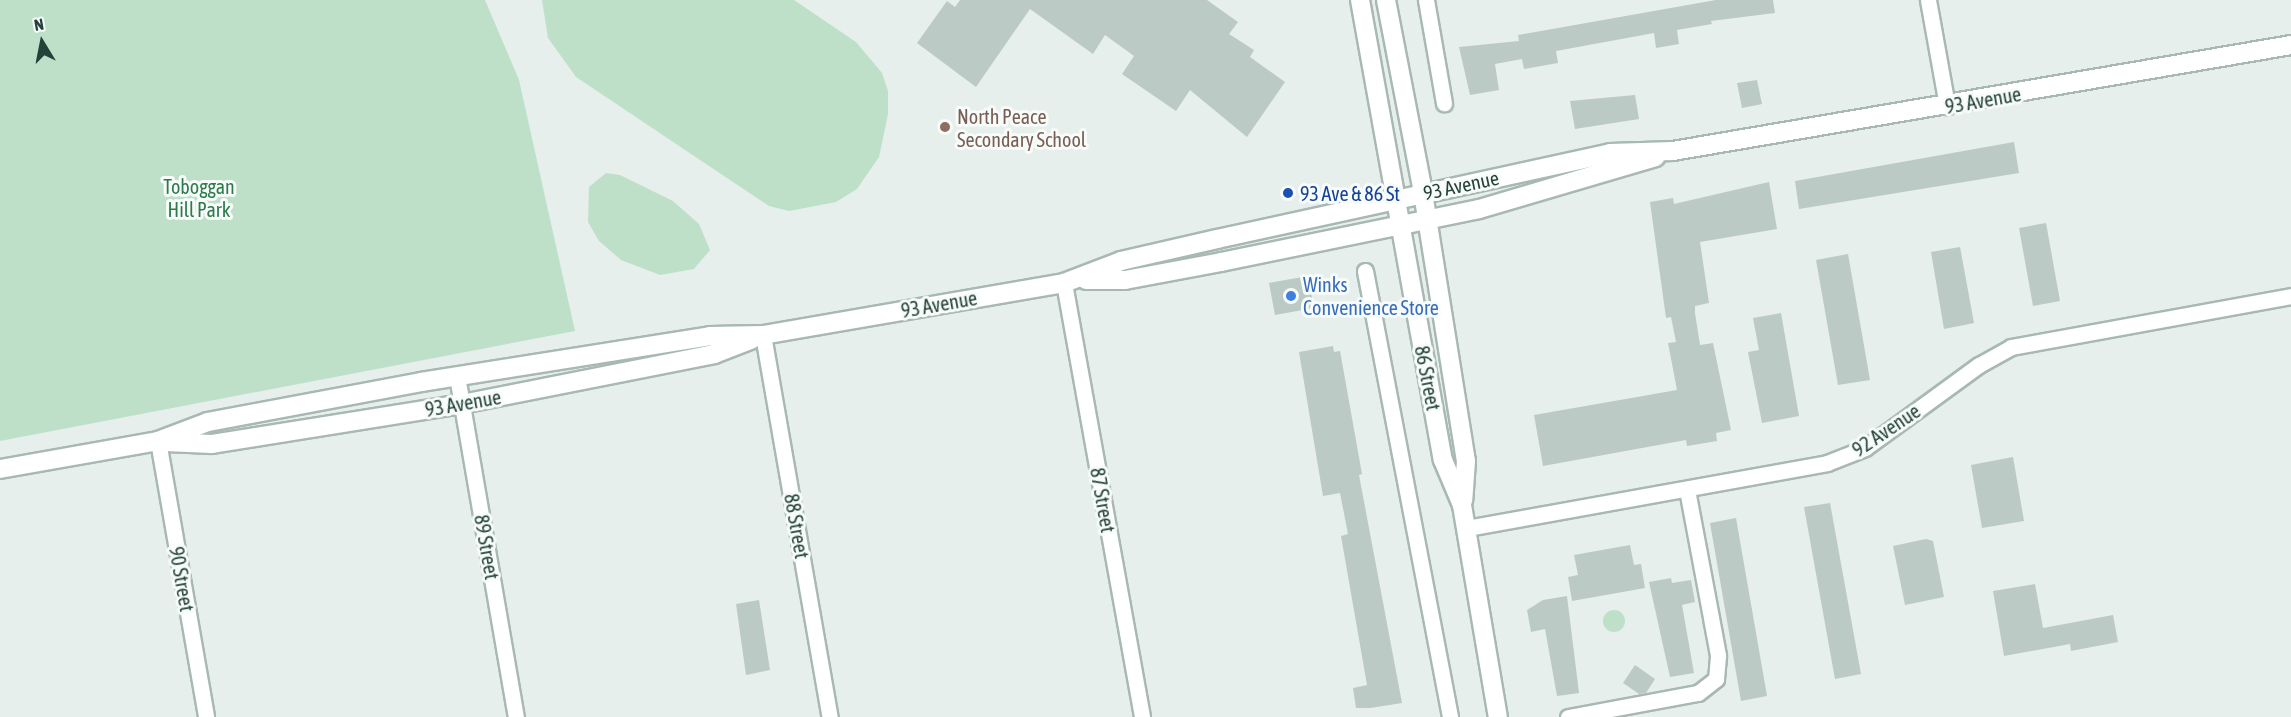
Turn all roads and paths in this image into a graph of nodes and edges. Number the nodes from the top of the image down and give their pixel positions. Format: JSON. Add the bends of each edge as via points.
{"nodes":[{"id":1,"x":1360,"y":0,"type":"edge"},
{"id":2,"x":1386,"y":0,"type":"edge"},
{"id":3,"x":1928,"y":0,"type":"edge"},
{"id":4,"x":1431,"y":1,"type":"edge"},
{"id":5,"x":2291,"y":45,"type":"edge"},
{"id":6,"x":1444,"y":103,"type":"dead end"},
{"id":7,"x":1947,"y":106,"type":"junction"},
{"id":8,"x":1673,"y":151,"type":"junction"},
{"id":9,"x":1423,"y":193,"type":"junction"},
{"id":10,"x":1394,"y":198,"type":"junction"},
{"id":11,"x":1427,"y":219,"type":"junction"},
{"id":12,"x":1399,"y":226,"type":"junction"},
{"id":13,"x":1365,"y":271,"type":"dead end"},
{"id":14,"x":1071,"y":281,"type":"junction"},
{"id":15,"x":2291,"y":296,"type":"edge"},
{"id":16,"x":763,"y":335,"type":"junction"},
{"id":17,"x":458,"y":376,"type":"junction"},
{"id":18,"x":462,"y":404,"type":"junction"},
{"id":19,"x":158,"y":441,"type":"junction"},
{"id":20,"x":0,"y":470,"type":"edge"},
{"id":21,"x":1687,"y":489,"type":"junction"},
{"id":22,"x":1462,"y":505,"type":"junction"},
{"id":23,"x":1467,"y":528,"type":"junction"},
{"id":24,"x":206,"y":717,"type":"edge"},
{"id":25,"x":516,"y":717,"type":"edge"},
{"id":26,"x":830,"y":717,"type":"edge"},
{"id":27,"x":1142,"y":717,"type":"edge"},
{"id":28,"x":1450,"y":717,"type":"edge"},
{"id":29,"x":1498,"y":717,"type":"edge"},
{"id":30,"x":1568,"y":717,"type":"edge"}],
"edges":[{"from":1,"to":10,"type":"main road","name":"86 Street"},
{"from":2,"to":9,"type":"main road","name":"86 Street"},
{"from":3,"to":7,"type":"street"},
{"from":4,"to":6,"type":"street"},
{"from":5,"to":7,"type":"main road","name":"93 Avenue"},
{"from":7,"to":8,"type":"main road","name":"93 Avenue"},
{"from":8,"to":9,"type":"main road","name":"93 Avenue","via":[[1610,153]]},
{"from":8,"to":11,"type":"main road","name":"93 Avenue","via":[[1514,200]]},
{"from":9,"to":10,"type":"main road","name":"93 Avenue"},
{"from":9,"to":11,"type":"main road","name":"86 Street"},
{"from":10,"to":12,"type":"main road","name":"86 Street"},
{"from":10,"to":14,"type":"main road","name":"93 Avenue","via":[[1122,261]]},
{"from":11,"to":12,"type":"main road","name":"93 Avenue"},
{"from":11,"to":22,"type":"main road","name":"86 Street","via":[[1466,460]]},
{"from":12,"to":14,"type":"main road","name":"93 Avenue","via":[[1125,279]]},
{"from":12,"to":22,"type":"main road","name":"86 Street","via":[[1443,460]]},
{"from":13,"to":28,"type":"street"},
{"from":14,"to":16,"type":"main road","name":"93 Avenue"},
{"from":14,"to":27,"type":"street","name":"87 Street"},
{"from":15,"to":21,"type":"street","name":"92 Avenue","via":[[2011,347],[1848,456]]},
{"from":16,"to":17,"type":"main road","name":"93 Avenue","via":[[710,336]]},
{"from":16,"to":18,"type":"main road","name":"93 Avenue","via":[[714,354]]},
{"from":16,"to":26,"type":"street","name":"88 Street"},
{"from":17,"to":18,"type":"street","name":"89 Street"},
{"from":17,"to":19,"type":"main road","name":"93 Avenue","via":[[208,422]]},
{"from":18,"to":19,"type":"main road","name":"93 Avenue","via":[[212,444]]},
{"from":18,"to":25,"type":"street","name":"89 Street"},
{"from":19,"to":20,"type":"main road","name":"93 Avenue"},
{"from":19,"to":24,"type":"street","name":"90 Street"},
{"from":21,"to":23,"type":"street","name":"92 Avenue"},
{"from":21,"to":30,"type":"street","via":[[1718,655],[1716,679],[1698,693]]},
{"from":22,"to":23,"type":"main road","name":"86 Street"},
{"from":23,"to":29,"type":"main road","name":"86 Street"}]}
